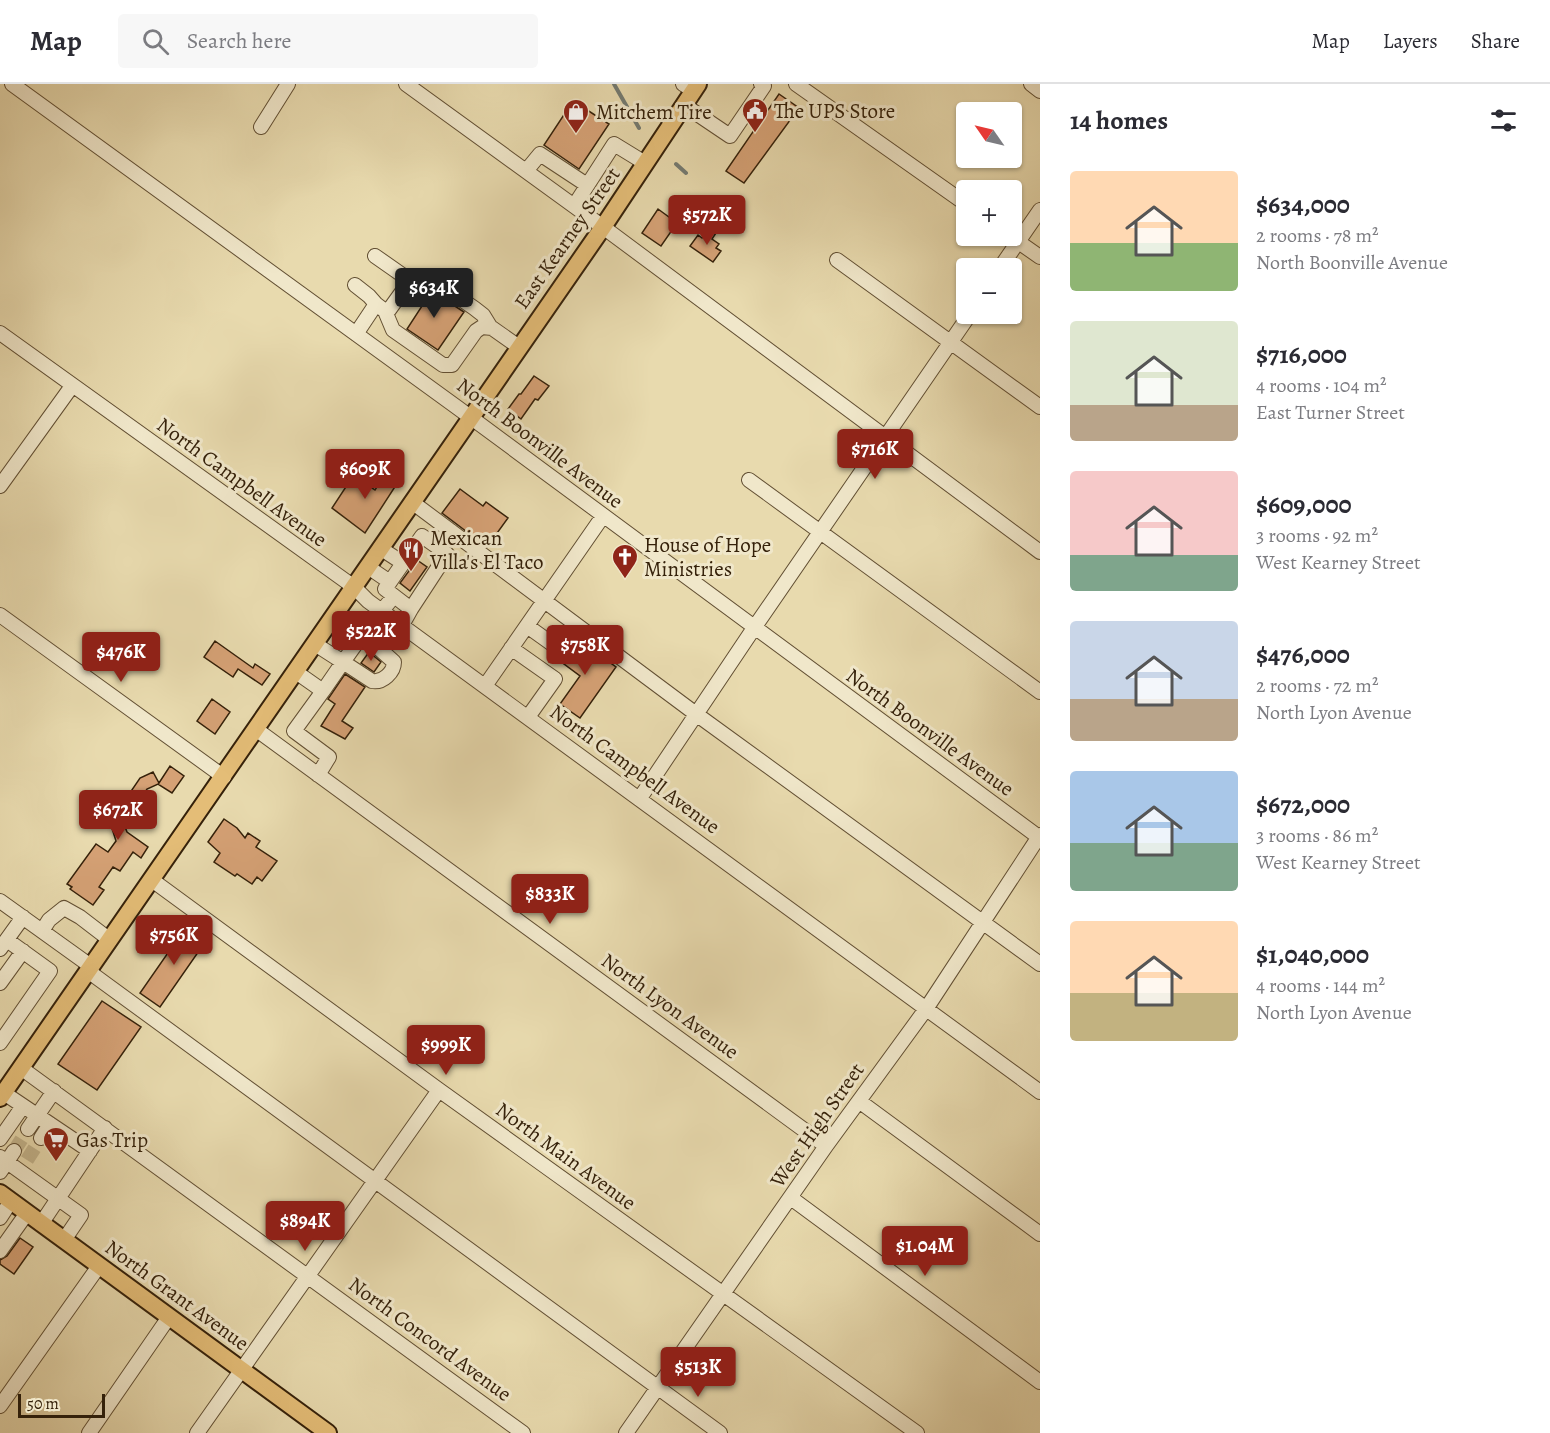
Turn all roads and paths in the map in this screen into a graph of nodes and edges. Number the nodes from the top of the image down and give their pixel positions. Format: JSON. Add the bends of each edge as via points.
{"nodes":[{"id":1,"x":12,"y":84,"type":"edge"},
{"id":2,"x":288,"y":84,"type":"edge"},
{"id":3,"x":406,"y":84,"type":"edge"},
{"id":4,"x":761,"y":84,"type":"edge"},
{"id":5,"x":796,"y":84,"type":"edge"},
{"id":6,"x":1031,"y":84,"type":"edge"},
{"id":7,"x":692,"y":86,"type":"edge"},
{"id":8,"x":1040,"y":91,"type":"edge"},
{"id":9,"x":684,"y":105,"type":"junction"},
{"id":10,"x":261,"y":127,"type":"dead end"},
{"id":11,"x":645,"y":164,"type":"junction"},
{"id":12,"x":526,"y":171,"type":"junction"},
{"id":13,"x":587,"y":185,"type":"junction"},
{"id":14,"x":956,"y":197,"type":"edge"},
{"id":15,"x":574,"y":206,"type":"junction"},
{"id":16,"x":1040,"y":210,"type":"edge"},
{"id":17,"x":603,"y":227,"type":"junction"},
{"id":18,"x":1022,"y":230,"type":"edge"},
{"id":19,"x":1022,"y":245,"type":"edge"},
{"id":20,"x":375,"y":256,"type":"dead end"},
{"id":21,"x":1040,"y":257,"type":"edge"},
{"id":22,"x":837,"y":260,"type":"dead end"},
{"id":23,"x":407,"y":280,"type":"junction"},
{"id":24,"x":355,"y":285,"type":"dead end"},
{"id":25,"x":380,"y":307,"type":"junction"},
{"id":26,"x":963,"y":324,"type":"edge"},
{"id":27,"x":491,"y":328,"type":"junction"},
{"id":28,"x":0,"y":333,"type":"edge"},
{"id":29,"x":356,"y":334,"type":"junction"},
{"id":30,"x":950,"y":342,"type":"junction"},
{"id":31,"x":519,"y":347,"type":"junction"},
{"id":32,"x":72,"y":386,"type":"junction"},
{"id":33,"x":1040,"y":407,"type":"edge"},
{"id":34,"x":470,"y":417,"type":"junction"},
{"id":35,"x":885,"y":438,"type":"junction"},
{"id":36,"x":749,"y":480,"type":"dead end"},
{"id":37,"x":0,"y":486,"type":"edge"},
{"id":38,"x":412,"y":502,"type":"junction"},
{"id":39,"x":603,"y":516,"type":"junction"},
{"id":40,"x":451,"y":531,"type":"junction"},
{"id":41,"x":820,"y":531,"type":"junction"},
{"id":42,"x":380,"y":548,"type":"junction"},
{"id":43,"x":439,"y":548,"type":"junction"},
{"id":44,"x":1040,"y":552,"type":"edge"},
{"id":45,"x":403,"y":564,"type":"junction"},
{"id":46,"x":368,"y":567,"type":"junction"},
{"id":47,"x":390,"y":582,"type":"junction"},
{"id":48,"x":354,"y":587,"type":"junction"},
{"id":49,"x":394,"y":596,"type":"junction"},
{"id":50,"x":544,"y":600,"type":"junction"},
{"id":51,"x":411,"y":609,"type":"junction"},
{"id":52,"x":382,"y":610,"type":"junction"},
{"id":53,"x":336,"y":614,"type":"junction"},
{"id":54,"x":0,"y":615,"type":"edge"},
{"id":55,"x":402,"y":625,"type":"junction"},
{"id":56,"x":526,"y":626,"type":"junction"},
{"id":57,"x":754,"y":628,"type":"junction"},
{"id":58,"x":363,"y":634,"type":"junction"},
{"id":59,"x":315,"y":644,"type":"junction"},
{"id":60,"x":555,"y":646,"type":"dead end"},
{"id":61,"x":511,"y":648,"type":"junction"},
{"id":62,"x":343,"y":662,"type":"junction"},
{"id":63,"x":296,"y":672,"type":"junction"},
{"id":64,"x":485,"y":686,"type":"junction"},
{"id":65,"x":323,"y":691,"type":"junction"},
{"id":66,"x":1040,"y":692,"type":"edge"},
{"id":67,"x":696,"y":714,"type":"junction"},
{"id":68,"x":528,"y":717,"type":"junction"},
{"id":69,"x":257,"y":730,"type":"junction"},
{"id":70,"x":318,"y":775,"type":"junction"},
{"id":71,"x":224,"y":777,"type":"junction"},
{"id":72,"x":640,"y":798,"type":"junction"},
{"id":73,"x":1039,"y":837,"type":"edge"},
{"id":74,"x":152,"y":880,"type":"junction"},
{"id":75,"x":0,"y":901,"type":"edge"},
{"id":76,"x":23,"y":917,"type":"junction"},
{"id":77,"x":982,"y":922,"type":"junction"},
{"id":78,"x":42,"y":931,"type":"junction"},
{"id":79,"x":110,"y":940,"type":"junction"},
{"id":80,"x":3,"y":945,"type":"edge"},
{"id":81,"x":23,"y":951,"type":"junction"},
{"id":82,"x":1040,"y":964,"type":"edge"},
{"id":83,"x":90,"y":969,"type":"junction"},
{"id":84,"x":2,"y":978,"type":"edge"},
{"id":85,"x":926,"y":1009,"type":"junction"},
{"id":86,"x":0,"y":1044,"type":"edge"},
{"id":87,"x":21,"y":1068,"type":"junction"},
{"id":88,"x":439,"y":1090,"type":"junction"},
{"id":89,"x":54,"y":1091,"type":"junction"},
{"id":90,"x":1040,"y":1092,"type":"edge"},
{"id":91,"x":2,"y":1095,"type":"edge"},
{"id":92,"x":859,"y":1101,"type":"junction"},
{"id":93,"x":23,"y":1106,"type":"junction"},
{"id":94,"x":37,"y":1115,"type":"junction"},
{"id":95,"x":50,"y":1124,"type":"junction"},
{"id":96,"x":105,"y":1128,"type":"junction"},
{"id":97,"x":28,"y":1129,"type":"tunnel mouth"},
{"id":98,"x":41,"y":1138,"type":"tunnel mouth"},
{"id":99,"x":0,"y":1139,"type":"edge"},
{"id":100,"x":826,"y":1146,"type":"junction"},
{"id":101,"x":90,"y":1151,"type":"junction"},
{"id":102,"x":5,"y":1160,"type":"edge"},
{"id":103,"x":375,"y":1180,"type":"junction"},
{"id":104,"x":6,"y":1197,"type":"edge"},
{"id":105,"x":791,"y":1198,"type":"junction"},
{"id":106,"x":58,"y":1199,"type":"junction"},
{"id":107,"x":27,"y":1213,"type":"junction"},
{"id":108,"x":0,"y":1218,"type":"edge"},
{"id":109,"x":41,"y":1224,"type":"junction"},
{"id":110,"x":1040,"y":1234,"type":"edge"},
{"id":111,"x":64,"y":1240,"type":"junction"},
{"id":112,"x":2,"y":1246,"type":"edge"},
{"id":113,"x":99,"y":1266,"type":"junction"},
{"id":114,"x":307,"y":1276,"type":"junction"},
{"id":115,"x":723,"y":1295,"type":"junction"},
{"id":116,"x":169,"y":1317,"type":"junction"},
{"id":117,"x":241,"y":1369,"type":"junction"},
{"id":118,"x":1040,"y":1382,"type":"edge"},
{"id":119,"x":658,"y":1388,"type":"junction"},
{"id":120,"x":0,"y":1406,"type":"edge"},
{"id":121,"x":88,"y":1433,"type":"edge"},
{"id":122,"x":197,"y":1433,"type":"edge"},
{"id":123,"x":328,"y":1433,"type":"edge"},
{"id":124,"x":523,"y":1433,"type":"edge"},
{"id":125,"x":626,"y":1433,"type":"edge"},
{"id":126,"x":720,"y":1433,"type":"edge"},
{"id":127,"x":916,"y":1433,"type":"edge"}],
"edges":[{"from":1,"to":29,"type":"street","name":"North Boonville Avenue"},
{"from":2,"to":10,"type":"street"},
{"from":3,"to":12,"type":"street"},
{"from":4,"to":9,"type":"street","via":[[764,86],[730,136]]},
{"from":5,"to":14,"type":"street"},
{"from":6,"to":8,"type":"street"},
{"from":7,"to":9,"type":"main road","name":"East Kearney Street"},
{"from":9,"to":11,"type":"main road","name":"East Kearney Street"},
{"from":11,"to":13,"type":"street","via":[[614,144]]},
{"from":11,"to":17,"type":"main road","name":"East Kearney Street"},
{"from":12,"to":13,"type":"street","via":[[540,154]]},
{"from":12,"to":15,"type":"street"},
{"from":13,"to":15,"type":"street"},
{"from":15,"to":17,"type":"street"},
{"from":16,"to":18,"type":"street"},
{"from":17,"to":31,"type":"main road","name":"East Kearney Street"},
{"from":17,"to":35,"type":"street"},
{"from":19,"to":21,"type":"street"},
{"from":20,"to":23,"type":"street"},
{"from":22,"to":30,"type":"street"},
{"from":23,"to":25,"type":"street","via":[[393,307]]},
{"from":23,"to":27,"type":"street","via":[[428,278],[436,282],[483,315]]},
{"from":24,"to":25,"type":"street"},
{"from":25,"to":27,"type":"street","via":[[393,330],[443,365],[453,365],[476,331]]},
{"from":25,"to":29,"type":"street"},
{"from":26,"to":30,"type":"street"},
{"from":27,"to":31,"type":"street"},
{"from":28,"to":32,"type":"street","name":"North Campbell Avenue"},
{"from":29,"to":34,"type":"street","name":"North Boonville Avenue"},
{"from":30,"to":33,"type":"street"},
{"from":30,"to":35,"type":"street"},
{"from":31,"to":34,"type":"main road","name":"East Kearney Street"},
{"from":32,"to":37,"type":"street"},
{"from":32,"to":48,"type":"street","name":"North Campbell Avenue"},
{"from":34,"to":38,"type":"main road","name":"East Kearney Street"},
{"from":34,"to":39,"type":"street","name":"North Boonville Avenue"},
{"from":35,"to":41,"type":"street"},
{"from":35,"to":44,"type":"street"},
{"from":36,"to":41,"type":"street"},
{"from":38,"to":40,"type":"street"},
{"from":38,"to":42,"type":"main road","name":"East Kearney Street"},
{"from":39,"to":50,"type":"street"},
{"from":39,"to":57,"type":"street","name":"North Boonville Avenue"},
{"from":40,"to":43,"type":"street"},
{"from":40,"to":50,"type":"street"},
{"from":41,"to":57,"type":"street"},
{"from":41,"to":66,"type":"street"},
{"from":42,"to":45,"type":"street"},
{"from":42,"to":46,"type":"main road","name":"East Kearney Street"},
{"from":43,"to":45,"type":"street","via":[[422,536]]},
{"from":43,"to":51,"type":"street","via":[[447,554]]},
{"from":45,"to":47,"type":"street"},
{"from":46,"to":47,"type":"street"},
{"from":46,"to":48,"type":"main road","name":"East Kearney Street"},
{"from":47,"to":49,"type":"street","via":[[385,589]]},
{"from":48,"to":52,"type":"street","name":"North Campbell Avenue"},
{"from":48,"to":53,"type":"main road","name":"East Kearney Street"},
{"from":49,"to":51,"type":"street"},
{"from":49,"to":52,"type":"street"},
{"from":50,"to":56,"type":"street"},
{"from":50,"to":67,"type":"street"},
{"from":51,"to":55,"type":"street"},
{"from":52,"to":55,"type":"street","name":"North Campbell Avenue"},
{"from":52,"to":58,"type":"street"},
{"from":53,"to":58,"type":"street"},
{"from":53,"to":59,"type":"main road","name":"East Kearney Street"},
{"from":54,"to":71,"type":"street"},
{"from":55,"to":64,"type":"street","name":"North Campbell Avenue"},
{"from":56,"to":60,"type":"street"},
{"from":56,"to":61,"type":"street"},
{"from":57,"to":67,"type":"street"},
{"from":57,"to":73,"type":"street","name":"North Boonville Avenue"},
{"from":58,"to":62,"type":"street"},
{"from":58,"to":62,"type":"street","via":[[390,657],[394,667],[378,682]]},
{"from":59,"to":62,"type":"street"},
{"from":59,"to":63,"type":"main road","name":"East Kearney Street"},
{"from":61,"to":64,"type":"street"},
{"from":61,"to":68,"type":"street","via":[[555,679]]},
{"from":62,"to":65,"type":"street"},
{"from":63,"to":65,"type":"street"},
{"from":63,"to":69,"type":"main road","name":"East Kearney Street"},
{"from":64,"to":68,"type":"street","name":"North Campbell Avenue"},
{"from":65,"to":70,"type":"street","via":[[294,731],[329,757]]},
{"from":67,"to":72,"type":"street"},
{"from":67,"to":77,"type":"street"},
{"from":68,"to":72,"type":"street","name":"North Campbell Avenue"},
{"from":69,"to":70,"type":"street","name":"North Lyon Avenue"},
{"from":69,"to":71,"type":"main road","name":"East Kearney Street"},
{"from":70,"to":100,"type":"street","name":"North Lyon Avenue"},
{"from":71,"to":74,"type":"main road","name":"East Kearney Street"},
{"from":72,"to":85,"type":"street","name":"North Campbell Avenue"},
{"from":73,"to":77,"type":"street","name":"West High Street"},
{"from":74,"to":79,"type":"main road","name":"East Kearney Street"},
{"from":74,"to":88,"type":"street","name":"North Main Avenue"},
{"from":75,"to":76,"type":"street"},
{"from":76,"to":78,"type":"street"},
{"from":76,"to":80,"type":"street"},
{"from":77,"to":82,"type":"street"},
{"from":77,"to":85,"type":"street","name":"West High Street"},
{"from":78,"to":79,"type":"street","via":[[64,908]]},
{"from":78,"to":83,"type":"street"},
{"from":79,"to":83,"type":"main road","name":"East Kearney Street"},
{"from":80,"to":81,"type":"street"},
{"from":81,"to":84,"type":"street"},
{"from":81,"to":86,"type":"street","via":[[50,971]]},
{"from":83,"to":87,"type":"main road","name":"East Kearney Street"},
{"from":83,"to":103,"type":"street"},
{"from":85,"to":90,"type":"street","name":"North Campbell Avenue"},
{"from":85,"to":92,"type":"street","name":"West High Street"},
{"from":87,"to":89,"type":"street","name":"North Concord Avenue"},
{"from":87,"to":91,"type":"main road","name":"East Kearney Street"},
{"from":88,"to":103,"type":"street"},
{"from":88,"to":115,"type":"street","name":"North Main Avenue"},
{"from":89,"to":94,"type":"street"},
{"from":89,"to":96,"type":"street","name":"North Concord Avenue"},
{"from":91,"to":93,"type":"street"},
{"from":92,"to":100,"type":"street","name":"West High Street"},
{"from":92,"to":110,"type":"street"},
{"from":93,"to":94,"type":"street"},
{"from":93,"to":99,"type":"street"},
{"from":94,"to":95,"type":"street"},
{"from":94,"to":97,"type":"street"},
{"from":95,"to":98,"type":"street"},
{"from":95,"to":101,"type":"street"},
{"from":96,"to":101,"type":"street"},
{"from":96,"to":114,"type":"street","name":"North Concord Avenue"},
{"from":100,"to":105,"type":"street","name":"West High Street"},
{"from":101,"to":106,"type":"street"},
{"from":102,"to":106,"type":"street","via":[[23,1165]]},
{"from":103,"to":114,"type":"street"},
{"from":103,"to":119,"type":"street"},
{"from":104,"to":107,"type":"main road","name":"North Grant Avenue"},
{"from":104,"to":108,"type":"street"},
{"from":105,"to":115,"type":"street","name":"West High Street"},
{"from":105,"to":118,"type":"street"},
{"from":106,"to":109,"type":"street"},
{"from":106,"to":111,"type":"street","via":[[81,1215]]},
{"from":107,"to":109,"type":"main road","name":"North Grant Avenue"},
{"from":107,"to":112,"type":"street"},
{"from":109,"to":111,"type":"main road","name":"North Grant Avenue"},
{"from":111,"to":113,"type":"main road","name":"North Grant Avenue"},
{"from":113,"to":116,"type":"main road","name":"North Grant Avenue"},
{"from":113,"to":120,"type":"street"},
{"from":114,"to":117,"type":"street"},
{"from":114,"to":124,"type":"street","name":"North Concord Avenue"},
{"from":115,"to":119,"type":"street","name":"West High Street"},
{"from":115,"to":127,"type":"street","name":"North Main Avenue"},
{"from":116,"to":117,"type":"main road","name":"North Grant Avenue"},
{"from":116,"to":121,"type":"street"},
{"from":117,"to":122,"type":"street"},
{"from":117,"to":123,"type":"main road","name":"North Grant Avenue"},
{"from":119,"to":125,"type":"street","name":"West High Street"},
{"from":119,"to":126,"type":"street"}]}
